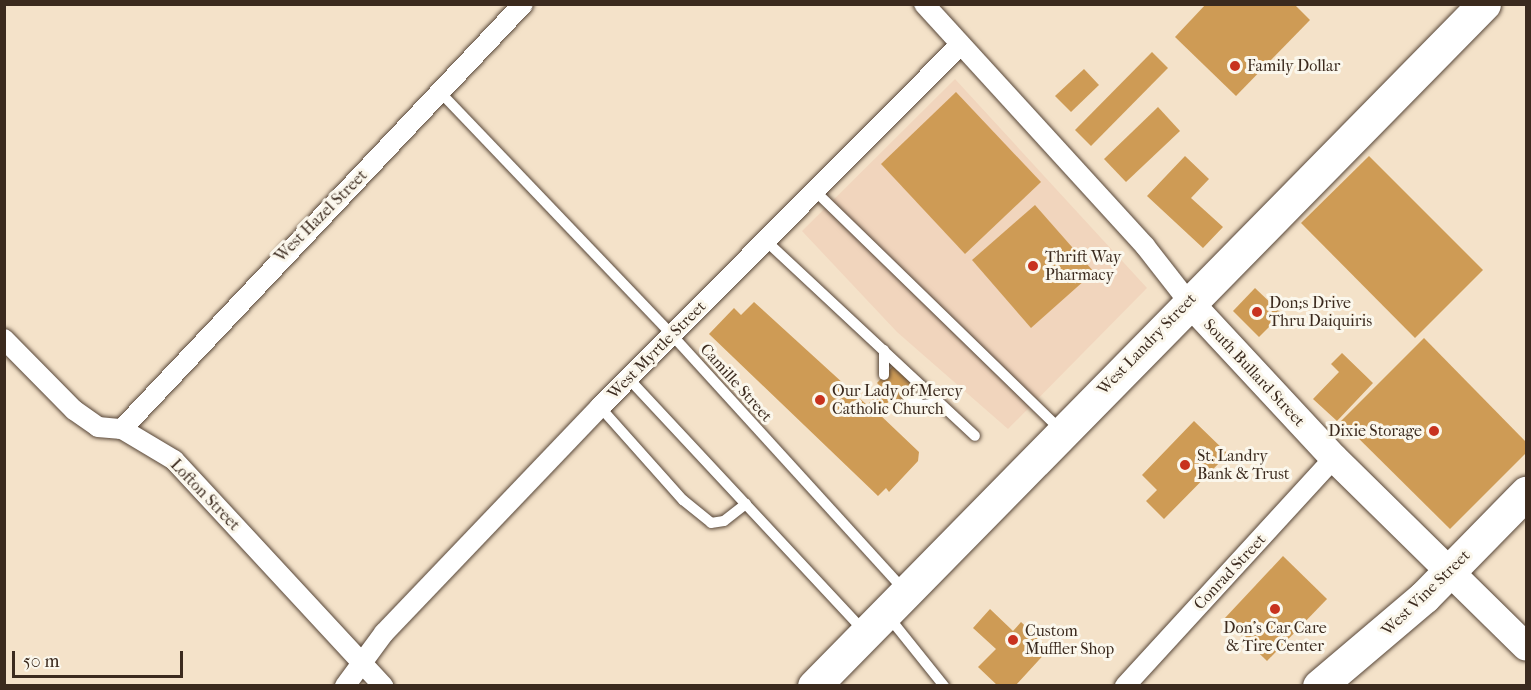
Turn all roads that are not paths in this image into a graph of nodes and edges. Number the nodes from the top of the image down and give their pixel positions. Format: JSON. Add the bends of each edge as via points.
{"nodes":[{"id":1,"x":523,"y":4,"type":"edge"},
{"id":2,"x":924,"y":4,"type":"edge"},
{"id":3,"x":1484,"y":4,"type":"edge"},
{"id":4,"x":960,"y":45,"type":"junction"},
{"id":5,"x":440,"y":92,"type":"junction"},
{"id":6,"x":814,"y":190,"type":"junction"},
{"id":7,"x":765,"y":240,"type":"junction"},
{"id":8,"x":1188,"y":301,"type":"junction"},
{"id":9,"x":673,"y":336,"type":"junction"},
{"id":10,"x":4,"y":339,"type":"edge"},
{"id":11,"x":884,"y":350,"type":"junction"},
{"id":12,"x":884,"y":375,"type":"dead end"},
{"id":13,"x":629,"y":379,"type":"junction"},
{"id":14,"x":908,"y":396,"type":"dead end"},
{"id":15,"x":939,"y":403,"type":"junction"},
{"id":16,"x":600,"y":407,"type":"junction"},
{"id":17,"x":122,"y":429,"type":"junction"},
{"id":18,"x":1063,"y":431,"type":"junction"},
{"id":19,"x":975,"y":436,"type":"dead end"},
{"id":20,"x":1334,"y":458,"type":"junction"},
{"id":21,"x":1527,"y":493,"type":"edge"},
{"id":22,"x":746,"y":504,"type":"junction"},
{"id":23,"x":1450,"y":571,"type":"junction"},
{"id":24,"x":886,"y":613,"type":"junction"},
{"id":25,"x":1527,"y":647,"type":"edge"},
{"id":26,"x":363,"y":663,"type":"junction"},
{"id":27,"x":345,"y":686,"type":"edge"},
{"id":28,"x":383,"y":686,"type":"edge"},
{"id":29,"x":814,"y":686,"type":"edge"},
{"id":30,"x":944,"y":686,"type":"edge"},
{"id":31,"x":1125,"y":686,"type":"edge"},
{"id":32,"x":1319,"y":686,"type":"edge"}],
"edges":[{"from":1,"to":5,"type":"street","name":"West Hazel Street"},
{"from":2,"to":4,"type":"street","name":"South Bullard Street"},
{"from":3,"to":8,"type":"highway","name":"West Landry Street"},
{"from":4,"to":6,"type":"street","name":"West Myrtle Street"},
{"from":4,"to":8,"type":"street","name":"South Bullard Street"},
{"from":5,"to":9,"type":"lane","name":"Camille Street"},
{"from":5,"to":17,"type":"street","name":"West Hazel Street"},
{"from":6,"to":7,"type":"street","name":"West Myrtle Street"},
{"from":6,"to":18,"type":"lane"},
{"from":7,"to":9,"type":"street","name":"West Myrtle Street"},
{"from":7,"to":11,"type":"lane"},
{"from":8,"to":18,"type":"highway","name":"West Landry Street"},
{"from":8,"to":20,"type":"main road","name":"South Bullard Street"},
{"from":9,"to":13,"type":"street","name":"West Myrtle Street"},
{"from":9,"to":24,"type":"lane","name":"Camille Street"},
{"from":10,"to":17,"type":"street","name":"Lofton Street","via":[[74,410],[98,427]]},
{"from":11,"to":12,"type":"lane"},
{"from":11,"to":15,"type":"lane"},
{"from":13,"to":16,"type":"street","name":"West Myrtle Street"},
{"from":13,"to":22,"type":"lane"},
{"from":14,"to":15,"type":"lane","via":[[922,405]]},
{"from":15,"to":19,"type":"lane"},
{"from":16,"to":22,"type":"lane","via":[[683,500],[711,523],[724,521]]},
{"from":16,"to":26,"type":"street","name":"West Myrtle Street","via":[[384,633]]},
{"from":17,"to":26,"type":"street","name":"Lofton Street","via":[[174,460]]},
{"from":18,"to":24,"type":"highway","name":"West Landry Street"},
{"from":20,"to":23,"type":"main road","name":"South Bullard Street"},
{"from":20,"to":31,"type":"street","name":"Conrad Street"},
{"from":21,"to":23,"type":"highway","name":"West Vine Street"},
{"from":22,"to":24,"type":"lane"},
{"from":23,"to":25,"type":"main road","name":"South Bullard Street"},
{"from":23,"to":32,"type":"highway","name":"West Vine Street"},
{"from":24,"to":29,"type":"highway","name":"West Landry Street"},
{"from":24,"to":30,"type":"lane","name":"Camille Street"},
{"from":26,"to":27,"type":"street","name":"West Myrtle Street"},
{"from":26,"to":28,"type":"street","name":"Lofton Street"}]}
